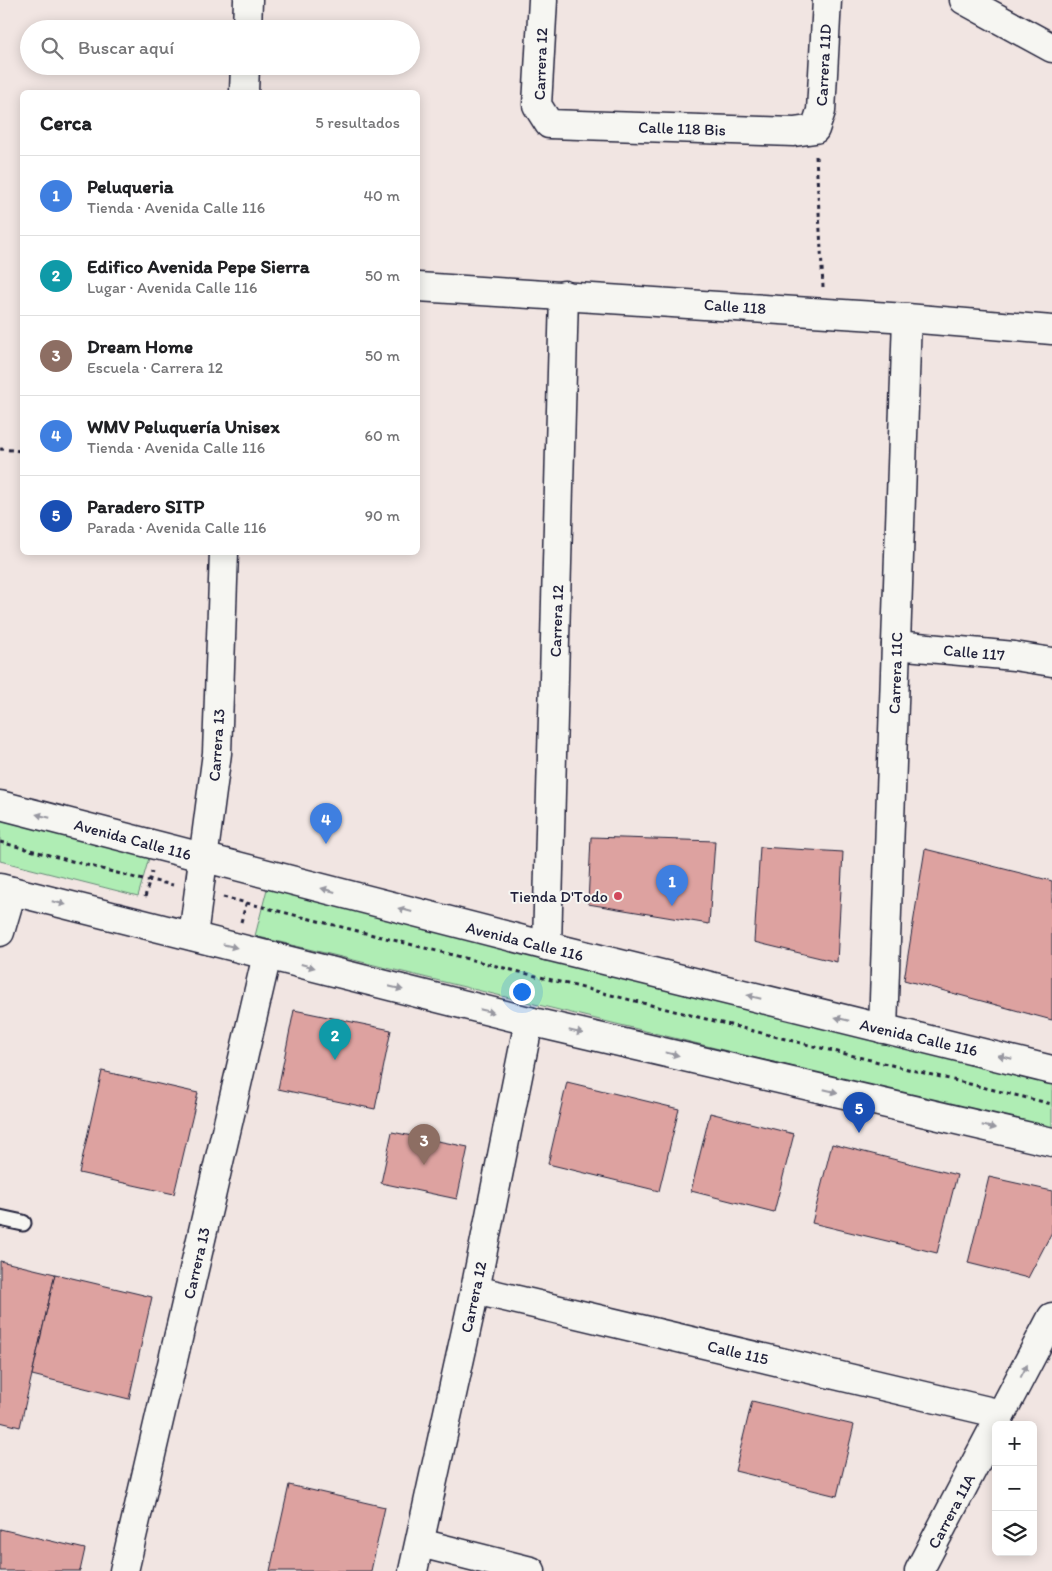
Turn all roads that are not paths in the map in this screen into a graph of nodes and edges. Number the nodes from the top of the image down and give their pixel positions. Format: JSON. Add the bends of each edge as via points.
{"nodes":[{"id":1,"x":248,"y":0,"type":"edge"},
{"id":2,"x":543,"y":0,"type":"edge"},
{"id":3,"x":826,"y":0,"type":"edge"},
{"id":4,"x":964,"y":0,"type":"edge"},
{"id":5,"x":247,"y":20,"type":"edge"},
{"id":6,"x":1052,"y":48,"type":"edge"},
{"id":7,"x":245,"y":75,"type":"edge"},
{"id":8,"x":244,"y":90,"type":"edge"},
{"id":9,"x":549,"y":124,"type":"joint"},
{"id":10,"x":815,"y":129,"type":"joint"},
{"id":11,"x":420,"y":287,"type":"edge"},
{"id":12,"x":564,"y":295,"type":"junction"},
{"id":13,"x":907,"y":318,"type":"junction"},
{"id":14,"x":1052,"y":330,"type":"edge"},
{"id":15,"x":224,"y":555,"type":"edge"},
{"id":16,"x":896,"y":645,"type":"junction"},
{"id":17,"x":1052,"y":662,"type":"edge"},
{"id":18,"x":0,"y":805,"type":"edge"},
{"id":19,"x":204,"y":858,"type":"junction"},
{"id":20,"x":6,"y":889,"type":"edge"},
{"id":21,"x":0,"y":932,"type":"edge"},
{"id":22,"x":193,"y":936,"type":"junction"},
{"id":23,"x":547,"y":946,"type":"junction"},
{"id":24,"x":267,"y":955,"type":"junction"},
{"id":25,"x":529,"y":1021,"type":"junction"},
{"id":26,"x":883,"y":1029,"type":"junction"},
{"id":27,"x":1052,"y":1070,"type":"edge"},
{"id":28,"x":1052,"y":1142,"type":"edge"},
{"id":29,"x":0,"y":1218,"type":"edge"},
{"id":30,"x":23,"y":1223,"type":"dead end"},
{"id":31,"x":475,"y":1290,"type":"junction"},
{"id":32,"x":1052,"y":1317,"type":"edge"},
{"id":33,"x":1001,"y":1414,"type":"junction"},
{"id":34,"x":420,"y":1543,"type":"junction"},
{"id":35,"x":124,"y":1571,"type":"edge"},
{"id":36,"x":413,"y":1571,"type":"edge"},
{"id":37,"x":531,"y":1571,"type":"edge"},
{"id":38,"x":919,"y":1571,"type":"edge"}],
"edges":[{"from":1,"to":5,"type":"street"},
{"from":2,"to":9,"type":"street","name":"Carrera 12","via":[[537,105]]},
{"from":3,"to":10,"type":"street","name":"Carrera 11D","via":[[821,111]]},
{"from":4,"to":6,"type":"street"},
{"from":7,"to":8,"type":"street"},
{"from":9,"to":10,"type":"street","name":"Calle 118 Bis","via":[[794,132]]},
{"from":11,"to":12,"type":"street","name":"Calle 118"},
{"from":12,"to":13,"type":"street","name":"Calle 118"},
{"from":12,"to":23,"type":"street","name":"Carrera 12"},
{"from":13,"to":14,"type":"street","name":"Calle 118"},
{"from":13,"to":16,"type":"street","name":"Carrera 11C"},
{"from":15,"to":19,"type":"street","name":"Carrera 13","via":[[217,752]]},
{"from":16,"to":17,"type":"street","name":"Calle 117"},
{"from":16,"to":26,"type":"street","name":"Carrera 11C"},
{"from":19,"to":18,"type":"street","name":"Avenida Calle 116","one_way":true},
{"from":19,"to":22,"type":"street","name":"Carrera 13"},
{"from":23,"to":19,"type":"street","name":"Avenida Calle 116","one_way":true},
{"from":20,"to":21,"type":"street"},
{"from":20,"to":22,"type":"street","one_way":true},
{"from":22,"to":24,"type":"street","one_way":true},
{"from":26,"to":23,"type":"street","name":"Avenida Calle 116","one_way":true},
{"from":24,"to":25,"type":"street","one_way":true},
{"from":24,"to":35,"type":"street","name":"Carrera 13"},
{"from":25,"to":28,"type":"street","one_way":true},
{"from":25,"to":31,"type":"street","name":"Carrera 12"},
{"from":27,"to":26,"type":"street","name":"Avenida Calle 116","one_way":true},
{"from":29,"to":30,"type":"lane"},
{"from":31,"to":33,"type":"street","name":"Calle 115"},
{"from":31,"to":34,"type":"street","name":"Carrera 12"},
{"from":33,"to":32,"type":"street","name":"Carrera 11A","one_way":true},
{"from":33,"to":38,"type":"street","name":"Carrera 11A"},
{"from":34,"to":36,"type":"street","name":"Carrera 12"},
{"from":34,"to":37,"type":"street"}]}
